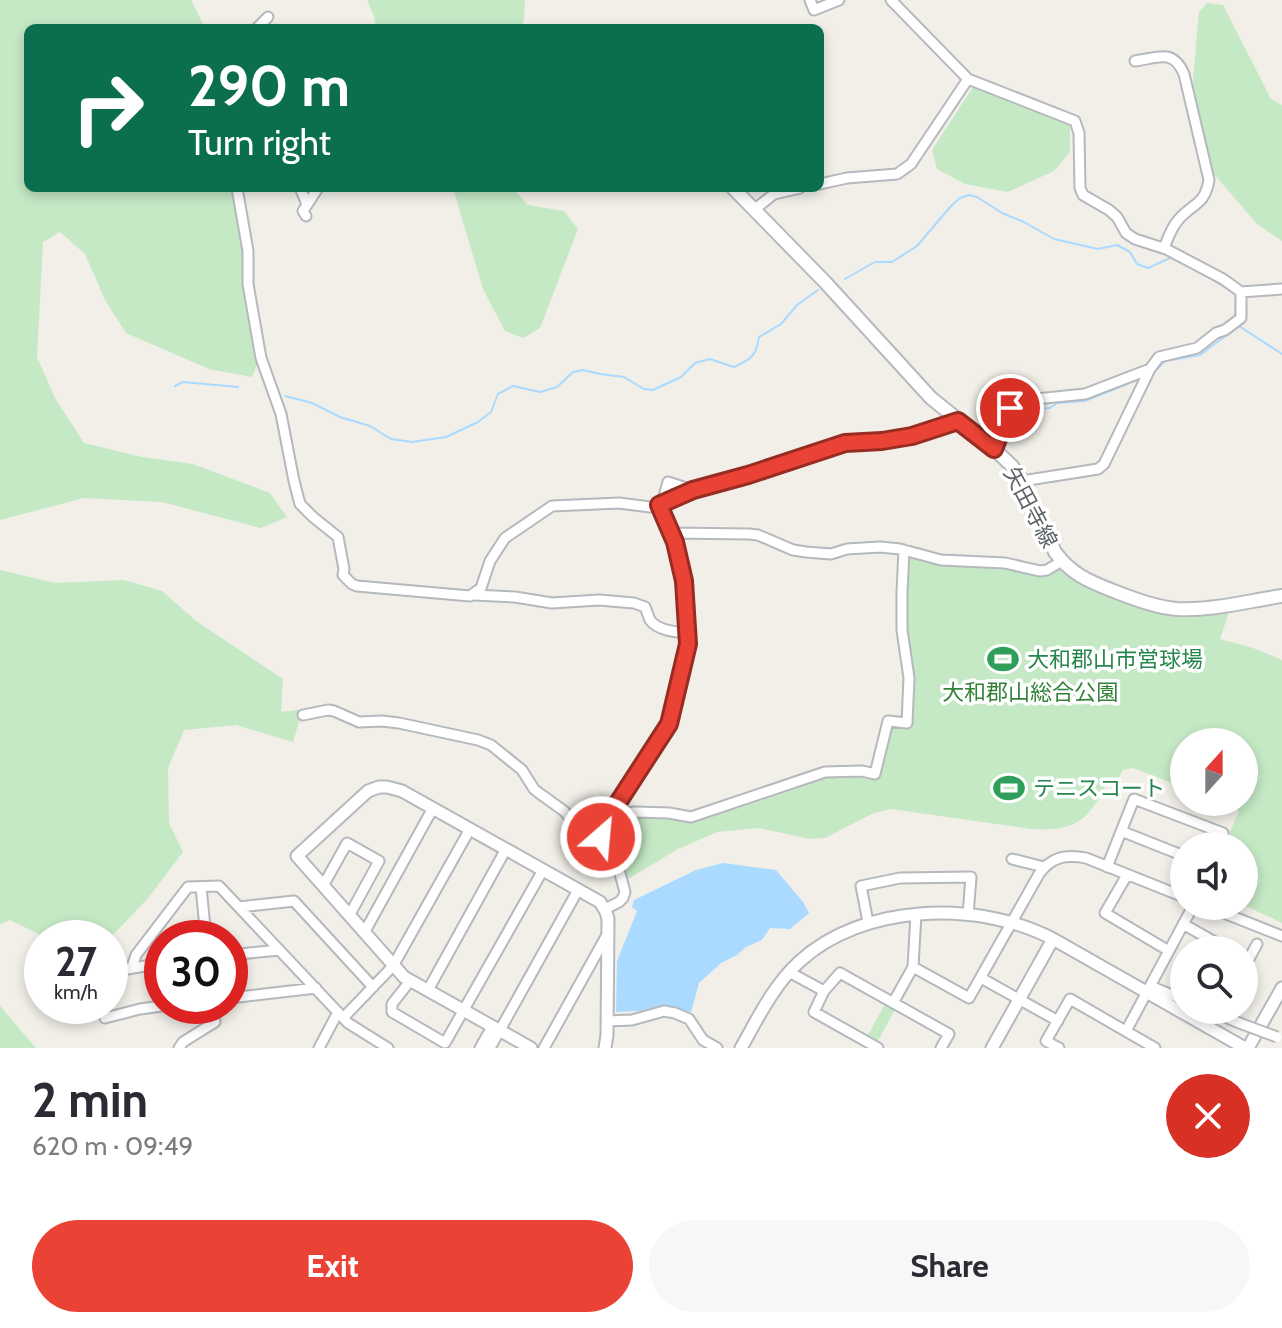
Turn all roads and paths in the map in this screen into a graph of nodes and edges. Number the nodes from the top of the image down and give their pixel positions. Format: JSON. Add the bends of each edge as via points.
{"nodes":[{"id":1,"x":810,"y":0,"type":"edge"},
{"id":2,"x":839,"y":0,"type":"edge"},
{"id":3,"x":891,"y":0,"type":"edge"},
{"id":4,"x":268,"y":17,"type":"dead end"},
{"id":5,"x":261,"y":24,"type":"edge"},
{"id":6,"x":1135,"y":61,"type":"dead end"},
{"id":7,"x":968,"y":79,"type":"junction"},
{"id":8,"x":824,"y":183,"type":"edge"},
{"id":9,"x":238,"y":192,"type":"edge"},
{"id":10,"x":302,"y":192,"type":"edge"},
{"id":11,"x":316,"y":192,"type":"edge"},
{"id":12,"x":737,"y":192,"type":"edge"},
{"id":13,"x":783,"y":192,"type":"edge"},
{"id":14,"x":307,"y":204,"type":"junction"},
{"id":15,"x":755,"y":209,"type":"junction"},
{"id":16,"x":306,"y":216,"type":"dead end"},
{"id":17,"x":1164,"y":248,"type":"junction"},
{"id":18,"x":1282,"y":289,"type":"edge"},
{"id":19,"x":1241,"y":292,"type":"junction"},
{"id":20,"x":1146,"y":374,"type":"junction"},
{"id":21,"x":958,"y":421,"type":"junction"},
{"id":22,"x":994,"y":449,"type":"junction"},
{"id":23,"x":1022,"y":481,"type":"junction"},
{"id":24,"x":693,"y":490,"type":"junction"},
{"id":25,"x":661,"y":504,"type":"junction"},
{"id":26,"x":672,"y":533,"type":"junction"},
{"id":27,"x":904,"y":550,"type":"junction"},
{"id":28,"x":1062,"y":561,"type":"junction"},
{"id":29,"x":472,"y":595,"type":"junction"},
{"id":30,"x":1282,"y":596,"type":"edge"},
{"id":31,"x":688,"y":633,"type":"junction"},
{"id":32,"x":303,"y":715,"type":"dead end"},
{"id":33,"x":433,"y":808,"type":"junction"},
{"id":34,"x":610,"y":815,"type":"junction"},
{"id":35,"x":470,"y":829,"type":"junction"},
{"id":36,"x":1121,"y":831,"type":"junction"},
{"id":37,"x":1220,"y":832,"type":"edge"},
{"id":38,"x":601,"y":837,"type":"junction"},
{"id":39,"x":506,"y":849,"type":"junction"},
{"id":40,"x":1170,"y":850,"type":"edge"},
{"id":41,"x":1012,"y":859,"type":"dead end"},
{"id":42,"x":1044,"y":867,"type":"junction"},
{"id":43,"x":1107,"y":867,"type":"junction"},
{"id":44,"x":543,"y":870,"type":"junction"},
{"id":45,"x":1127,"y":875,"type":"junction"},
{"id":46,"x":323,"y":886,"type":"junction"},
{"id":47,"x":201,"y":887,"type":"junction"},
{"id":48,"x":578,"y":890,"type":"junction"},
{"id":49,"x":1170,"y":892,"type":"edge"},
{"id":50,"x":239,"y":907,"type":"junction"},
{"id":51,"x":605,"y":909,"type":"junction"},
{"id":52,"x":916,"y":914,"type":"junction"},
{"id":53,"x":968,"y":915,"type":"junction"},
{"id":54,"x":349,"y":916,"type":"junction"},
{"id":55,"x":204,"y":920,"type":"edge"},
{"id":56,"x":1185,"y":920,"type":"edge"},
{"id":57,"x":1241,"y":920,"type":"edge"},
{"id":58,"x":868,"y":922,"type":"junction"},
{"id":59,"x":1012,"y":922,"type":"junction"},
{"id":60,"x":1183,"y":924,"type":"junction"},
{"id":61,"x":364,"y":933,"type":"junction"},
{"id":62,"x":608,"y":933,"type":"junction"},
{"id":63,"x":1204,"y":936,"type":"edge"},
{"id":64,"x":1282,"y":936,"type":"edge"},
{"id":65,"x":1053,"y":939,"type":"junction"},
{"id":66,"x":279,"y":950,"type":"junction"},
{"id":67,"x":1169,"y":951,"type":"junction"},
{"id":68,"x":248,"y":953,"type":"edge"},
{"id":69,"x":144,"y":965,"type":"edge"},
{"id":70,"x":393,"y":966,"type":"junction"},
{"id":71,"x":132,"y":967,"type":"junction"},
{"id":72,"x":913,"y":967,"type":"junction"},
{"id":73,"x":128,"y":968,"type":"edge"},
{"id":74,"x":789,"y":972,"type":"junction"},
{"id":75,"x":981,"y":978,"type":"junction"},
{"id":76,"x":410,"y":981,"type":"junction"},
{"id":77,"x":373,"y":987,"type":"junction"},
{"id":78,"x":316,"y":988,"type":"junction"},
{"id":79,"x":1282,"y":988,"type":"edge"},
{"id":80,"x":1148,"y":989,"type":"junction"},
{"id":81,"x":428,"y":990,"type":"junction"},
{"id":82,"x":824,"y":991,"type":"junction"},
{"id":83,"x":1170,"y":995,"type":"edge"},
{"id":84,"x":248,"y":996,"type":"edge"},
{"id":85,"x":1019,"y":999,"type":"junction"},
{"id":86,"x":893,"y":1003,"type":"junction"},
{"id":87,"x":464,"y":1011,"type":"junction"},
{"id":88,"x":341,"y":1015,"type":"junction"},
{"id":89,"x":607,"y":1021,"type":"junction"},
{"id":90,"x":1058,"y":1021,"type":"junction"},
{"id":91,"x":212,"y":1024,"type":"edge"},
{"id":92,"x":1242,"y":1024,"type":"edge"},
{"id":93,"x":496,"y":1029,"type":"junction"},
{"id":94,"x":1126,"y":1031,"type":"junction"},
{"id":95,"x":1280,"y":1038,"type":"edge"},
{"id":96,"x":188,"y":1039,"type":"junction"},
{"id":97,"x":871,"y":1046,"type":"edge"},
{"id":98,"x":384,"y":1047,"type":"edge"},
{"id":99,"x":179,"y":1048,"type":"edge"},
{"id":100,"x":195,"y":1048,"type":"edge"},
{"id":101,"x":319,"y":1048,"type":"edge"},
{"id":102,"x":480,"y":1048,"type":"edge"},
{"id":103,"x":490,"y":1048,"type":"edge"},
{"id":104,"x":531,"y":1048,"type":"edge"},
{"id":105,"x":544,"y":1048,"type":"edge"},
{"id":106,"x":605,"y":1048,"type":"edge"},
{"id":107,"x":717,"y":1048,"type":"edge"},
{"id":108,"x":742,"y":1048,"type":"edge"},
{"id":109,"x":941,"y":1048,"type":"edge"},
{"id":110,"x":992,"y":1048,"type":"edge"},
{"id":111,"x":1059,"y":1048,"type":"edge"},
{"id":112,"x":1155,"y":1048,"type":"edge"},
{"id":113,"x":1247,"y":1048,"type":"edge"}],
"edges":[{"from":1,"to":2,"type":"street","via":[[814,10]]},
{"from":3,"to":7,"type":"street"},
{"from":4,"to":5,"type":"street"},
{"from":6,"to":17,"type":"street","via":[[1167,56],[1179,63],[1209,180],[1207,192],[1180,217]]},
{"from":7,"to":8,"type":"street","via":[[911,164],[897,174]]},
{"from":7,"to":17,"type":"street","via":[[1075,121],[1083,195],[1109,210],[1135,239]]},
{"from":9,"to":29,"type":"street","via":[[261,358],[281,414],[300,504],[338,537],[343,575],[352,584]]},
{"from":10,"to":14,"type":"street"},
{"from":11,"to":14,"type":"street"},
{"from":12,"to":15,"type":"main road","name":"矢田寺線"},
{"from":13,"to":15,"type":"street"},
{"from":14,"to":16,"type":"street"},
{"from":15,"to":21,"type":"main road","name":"矢田寺線"},
{"from":17,"to":19,"type":"street"},
{"from":18,"to":19,"type":"street"},
{"from":19,"to":20,"type":"street","via":[[1237,322],[1197,348],[1159,357]]},
{"from":20,"to":22,"type":"street","via":[[1085,394],[1016,401]]},
{"from":20,"to":23,"type":"street","via":[[1104,464]]},
{"from":21,"to":22,"type":"main road","name":"矢田寺線"},
{"from":21,"to":24,"type":"street","via":[[912,436],[845,443]]},
{"from":22,"to":23,"type":"main road","name":"矢田寺線"},
{"from":23,"to":28,"type":"main road","name":"矢田寺線"},
{"from":24,"to":25,"type":"street"},
{"from":24,"to":25,"type":"street","via":[[668,482]]},
{"from":25,"to":26,"type":"street"},
{"from":25,"to":29,"type":"street","via":[[552,506],[505,538],[481,588]]},
{"from":26,"to":27,"type":"street","via":[[758,535],[793,550],[819,553]]},
{"from":26,"to":31,"type":"street","via":[[684,581]]},
{"from":27,"to":28,"type":"street","via":[[941,560],[1005,563],[1040,571]]},
{"from":27,"to":34,"type":"street","via":[[907,723],[886,724],[875,774],[825,772],[691,817]]},
{"from":28,"to":30,"type":"main road","name":"矢田寺線","via":[[1093,583],[1166,608]]},
{"from":29,"to":31,"type":"street","via":[[634,603],[645,607],[650,620],[665,630]]},
{"from":31,"to":34,"type":"street","via":[[669,724]]},
{"from":32,"to":38,"type":"street","via":[[328,710],[359,722],[399,723],[485,742],[522,770],[534,789],[569,818]]},
{"from":33,"to":35,"type":"street"},
{"from":33,"to":46,"type":"street","via":[[394,788],[379,787],[362,795],[297,856]]},
{"from":33,"to":61,"type":"street"},
{"from":34,"to":38,"type":"street"},
{"from":35,"to":39,"type":"street"},
{"from":35,"to":70,"type":"street"},
{"from":36,"to":37,"type":"street","via":[[1134,799]]},
{"from":36,"to":40,"type":"street"},
{"from":36,"to":43,"type":"street"},
{"from":38,"to":51,"type":"street","via":[[615,855],[625,892]]},
{"from":39,"to":44,"type":"street"},
{"from":39,"to":81,"type":"street"},
{"from":41,"to":42,"type":"street"},
{"from":42,"to":43,"type":"street","via":[[1073,855]]},
{"from":42,"to":59,"type":"street"},
{"from":43,"to":45,"type":"street"},
{"from":44,"to":48,"type":"street"},
{"from":44,"to":87,"type":"street"},
{"from":45,"to":49,"type":"street"},
{"from":45,"to":67,"type":"street","via":[[1105,913]]},
{"from":46,"to":54,"type":"street"},
{"from":46,"to":54,"type":"street","via":[[347,843],[379,861]]},
{"from":47,"to":50,"type":"street","via":[[219,886]]},
{"from":47,"to":55,"type":"street"},
{"from":47,"to":71,"type":"street","via":[[188,887]]},
{"from":48,"to":51,"type":"street"},
{"from":48,"to":93,"type":"street"},
{"from":50,"to":66,"type":"street"},
{"from":50,"to":77,"type":"street","via":[[294,901]]},
{"from":51,"to":62,"type":"street"},
{"from":52,"to":53,"type":"street"},
{"from":52,"to":58,"type":"street"},
{"from":52,"to":72,"type":"street"},
{"from":53,"to":58,"type":"street","via":[[971,877],[900,878],[861,886]]},
{"from":53,"to":59,"type":"street"},
{"from":54,"to":61,"type":"street"},
{"from":56,"to":60,"type":"street"},
{"from":57,"to":64,"type":"street"},
{"from":58,"to":74,"type":"street","via":[[813,950]]},
{"from":59,"to":65,"type":"street"},
{"from":59,"to":75,"type":"street"},
{"from":60,"to":63,"type":"street"},
{"from":60,"to":67,"type":"street"},
{"from":61,"to":70,"type":"street"},
{"from":62,"to":89,"type":"street"},
{"from":62,"to":105,"type":"street"},
{"from":65,"to":80,"type":"street"},
{"from":65,"to":85,"type":"street"},
{"from":66,"to":68,"type":"street"},
{"from":66,"to":78,"type":"street"},
{"from":67,"to":80,"type":"street"},
{"from":69,"to":71,"type":"street"},
{"from":70,"to":76,"type":"street"},
{"from":70,"to":77,"type":"street"},
{"from":71,"to":73,"type":"street"},
{"from":72,"to":75,"type":"street","via":[[969,998]]},
{"from":72,"to":86,"type":"street"},
{"from":74,"to":82,"type":"street"},
{"from":74,"to":108,"type":"street"},
{"from":75,"to":85,"type":"street"},
{"from":76,"to":81,"type":"street"},
{"from":76,"to":87,"type":"street","via":[[392,1004],[392,1012],[445,1043]]},
{"from":77,"to":88,"type":"street"},
{"from":78,"to":84,"type":"street"},
{"from":78,"to":88,"type":"street"},
{"from":79,"to":113,"type":"street"},
{"from":80,"to":83,"type":"street"},
{"from":80,"to":94,"type":"street"},
{"from":80,"to":113,"type":"street"},
{"from":81,"to":87,"type":"street"},
{"from":82,"to":86,"type":"street","via":[[840,973]]},
{"from":82,"to":97,"type":"street","via":[[814,1012]]},
{"from":85,"to":90,"type":"street"},
{"from":85,"to":110,"type":"street"},
{"from":86,"to":109,"type":"street","via":[[949,1034]]},
{"from":87,"to":93,"type":"street"},
{"from":88,"to":98,"type":"street"},
{"from":88,"to":101,"type":"street"},
{"from":89,"to":106,"type":"street"},
{"from":89,"to":107,"type":"street","via":[[675,1013],[689,1019],[703,1040]]},
{"from":90,"to":94,"type":"street","via":[[1070,999]]},
{"from":90,"to":111,"type":"street","via":[[1046,1041]]},
{"from":91,"to":96,"type":"street"},
{"from":92,"to":95,"type":"street","bridge":true},
{"from":93,"to":102,"type":"street"},
{"from":93,"to":103,"type":"street"},
{"from":93,"to":104,"type":"street"},
{"from":94,"to":112,"type":"street"},
{"from":96,"to":99,"type":"street"},
{"from":96,"to":100,"type":"street"}]}
